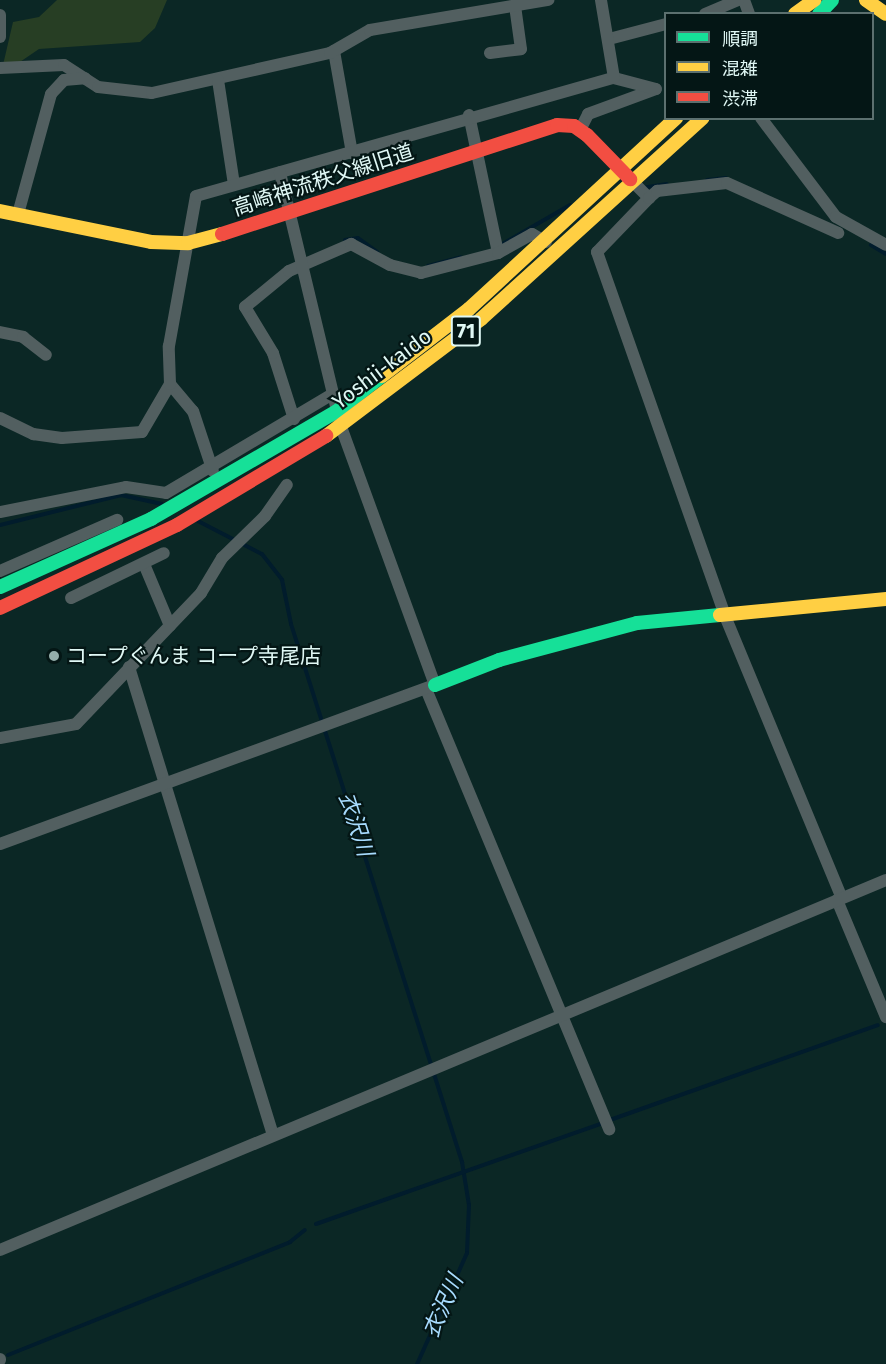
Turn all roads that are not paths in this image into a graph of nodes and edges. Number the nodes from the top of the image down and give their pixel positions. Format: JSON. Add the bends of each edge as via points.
{"nodes":[{"id":1,"x":548,"y":0,"type":"edge"},
{"id":2,"x":601,"y":0,"type":"edge"},
{"id":3,"x":738,"y":0,"type":"edge"},
{"id":4,"x":814,"y":0,"type":"edge"},
{"id":5,"x":832,"y":0,"type":"edge"},
{"id":6,"x":866,"y":0,"type":"edge"},
{"id":7,"x":515,"y":6,"type":"junction"},
{"id":8,"x":710,"y":12,"type":"edge"},
{"id":9,"x":798,"y":12,"type":"edge"},
{"id":10,"x":821,"y":12,"type":"edge"},
{"id":11,"x":886,"y":14,"type":"edge"},
{"id":12,"x":0,"y":15,"type":"edge"},
{"id":13,"x":664,"y":25,"type":"edge"},
{"id":14,"x":0,"y":37,"type":"edge"},
{"id":15,"x":609,"y":39,"type":"junction"},
{"id":16,"x":334,"y":51,"type":"junction"},
{"id":17,"x":490,"y":53,"type":"dead end"},
{"id":18,"x":0,"y":68,"type":"edge"},
{"id":19,"x":85,"y":78,"type":"junction"},
{"id":20,"x":614,"y":78,"type":"junction"},
{"id":21,"x":218,"y":80,"type":"junction"},
{"id":22,"x":661,"y":87,"type":"edge"},
{"id":23,"x":469,"y":115,"type":"junction"},
{"id":24,"x":674,"y":120,"type":"edge"},
{"id":25,"x":700,"y":120,"type":"edge"},
{"id":26,"x":763,"y":120,"type":"edge"},
{"id":27,"x":580,"y":130,"type":"junction"},
{"id":28,"x":478,"y":152,"type":"junction"},
{"id":29,"x":352,"y":153,"type":"junction"},
{"id":30,"x":620,"y":169,"type":"junction"},
{"id":31,"x":280,"y":172,"type":"junction"},
{"id":32,"x":633,"y":182,"type":"junction"},
{"id":33,"x":234,"y":185,"type":"junction"},
{"id":34,"x":648,"y":198,"type":"junction"},
{"id":35,"x":0,"y":211,"type":"edge"},
{"id":36,"x":18,"y":214,"type":"junction"},
{"id":37,"x":291,"y":214,"type":"junction"},
{"id":38,"x":838,"y":233,"type":"dead end"},
{"id":39,"x":546,"y":242,"type":"junction"},
{"id":40,"x":188,"y":243,"type":"junction"},
{"id":41,"x":886,"y":245,"type":"edge"},
{"id":42,"x":498,"y":253,"type":"junction"},
{"id":43,"x":304,"y":264,"type":"junction"},
{"id":44,"x":0,"y":332,"type":"edge"},
{"id":45,"x":46,"y":355,"type":"dead end"},
{"id":46,"x":170,"y":384,"type":"junction"},
{"id":47,"x":333,"y":394,"type":"junction"},
{"id":48,"x":337,"y":411,"type":"junction"},
{"id":49,"x":0,"y":418,"type":"edge"},
{"id":50,"x":294,"y":419,"type":"junction"},
{"id":51,"x":341,"y":427,"type":"junction"},
{"id":52,"x":212,"y":470,"type":"junction"},
{"id":53,"x":287,"y":485,"type":"dead end"},
{"id":54,"x":0,"y":512,"type":"edge"},
{"id":55,"x":117,"y":520,"type":"dead end"},
{"id":56,"x":164,"y":553,"type":"dead end"},
{"id":57,"x":144,"y":564,"type":"junction"},
{"id":58,"x":0,"y":571,"type":"edge"},
{"id":59,"x":0,"y":587,"type":"edge"},
{"id":60,"x":71,"y":598,"type":"dead end"},
{"id":61,"x":886,"y":599,"type":"edge"},
{"id":62,"x":0,"y":608,"type":"edge"},
{"id":63,"x":725,"y":616,"type":"junction"},
{"id":64,"x":170,"y":626,"type":"junction"},
{"id":65,"x":129,"y":667,"type":"junction"},
{"id":66,"x":431,"y":687,"type":"junction"},
{"id":67,"x":0,"y":738,"type":"edge"},
{"id":68,"x":166,"y":786,"type":"junction"},
{"id":69,"x":0,"y":844,"type":"edge"},
{"id":70,"x":886,"y":880,"type":"edge"},
{"id":71,"x":840,"y":899,"type":"junction"},
{"id":72,"x":562,"y":1016,"type":"junction"},
{"id":73,"x":886,"y":1017,"type":"edge"},
{"id":74,"x":609,"y":1129,"type":"dead end"},
{"id":75,"x":273,"y":1134,"type":"junction"},
{"id":76,"x":0,"y":1250,"type":"edge"}],
"edges":[{"from":1,"to":7,"type":"street"},
{"from":2,"to":15,"type":"street"},
{"from":3,"to":8,"type":"street"},
{"from":4,"to":9,"type":"main road"},
{"from":5,"to":10,"type":"main road"},
{"from":6,"to":11,"type":"main road"},
{"from":7,"to":16,"type":"street","via":[[370,30]]},
{"from":7,"to":17,"type":"street","via":[[521,49]]},
{"from":12,"to":14,"type":"street"},
{"from":13,"to":15,"type":"street"},
{"from":15,"to":20,"type":"street"},
{"from":16,"to":21,"type":"street"},
{"from":16,"to":29,"type":"street"},
{"from":18,"to":19,"type":"street","via":[[64,66]]},
{"from":19,"to":21,"type":"street","via":[[109,90],[152,93]]},
{"from":19,"to":36,"type":"street","via":[[64,80],[51,94]]},
{"from":20,"to":22,"type":"street"},
{"from":20,"to":23,"type":"street"},
{"from":21,"to":33,"type":"street"},
{"from":22,"to":27,"type":"street","via":[[588,114]]},
{"from":23,"to":28,"type":"street"},
{"from":23,"to":29,"type":"street"},
{"from":24,"to":30,"type":"main road","name":"Yoshii-kaido","number":"71"},
{"from":25,"to":32,"type":"main road","name":"Yoshii-kaido","number":"71"},
{"from":26,"to":41,"type":"street","via":[[836,217]]},
{"from":27,"to":28,"type":"main road","name":"高崎神流秩父線旧道","via":[[557,125]]},
{"from":27,"to":30,"type":"main road"},
{"from":28,"to":37,"type":"main road","name":"高崎神流秩父線旧道"},
{"from":28,"to":42,"type":"street"},
{"from":29,"to":31,"type":"street"},
{"from":30,"to":32,"type":"main road"},
{"from":30,"to":39,"type":"main road","name":"Yoshii-kaido","number":"71"},
{"from":31,"to":33,"type":"street"},
{"from":31,"to":37,"type":"street"},
{"from":32,"to":34,"type":"street"},
{"from":32,"to":51,"type":"main road","name":"Yoshii-kaido","number":"71","via":[[481,319]]},
{"from":33,"to":40,"type":"street","via":[[196,196]]},
{"from":34,"to":38,"type":"street","via":[[657,191],[727,183]]},
{"from":34,"to":63,"type":"street","via":[[597,252]]},
{"from":35,"to":36,"type":"main road","name":"高崎神流秩父線旧道"},
{"from":36,"to":40,"type":"main road","name":"高崎神流秩父線旧道","via":[[152,242]]},
{"from":37,"to":40,"type":"main road","name":"高崎神流秩父線旧道"},
{"from":37,"to":43,"type":"street"},
{"from":39,"to":42,"type":"street","via":[[532,234]]},
{"from":39,"to":48,"type":"main road","name":"Yoshii-kaido","number":"71"},
{"from":40,"to":46,"type":"street","via":[[169,346]]},
{"from":42,"to":43,"type":"street","via":[[410,273],[351,244]]},
{"from":43,"to":47,"type":"street"},
{"from":43,"to":50,"type":"street","via":[[245,307],[273,353]]},
{"from":44,"to":45,"type":"street","via":[[23,338]]},
{"from":46,"to":49,"type":"street","via":[[135,436],[62,438],[33,434]]},
{"from":46,"to":52,"type":"street","via":[[193,411]]},
{"from":47,"to":48,"type":"street"},
{"from":47,"to":50,"type":"street"},
{"from":48,"to":51,"type":"street"},
{"from":48,"to":59,"type":"main road","name":"Yoshii-kaido","number":"71","via":[[183,503]]},
{"from":50,"to":52,"type":"street"},
{"from":51,"to":62,"type":"main road","name":"Yoshii-kaido","number":"71","via":[[177,525]]},
{"from":51,"to":66,"type":"street"},
{"from":52,"to":54,"type":"street","via":[[166,493],[126,487]]},
{"from":53,"to":64,"type":"street"},
{"from":55,"to":58,"type":"street"},
{"from":56,"to":57,"type":"street"},
{"from":57,"to":60,"type":"street"},
{"from":57,"to":64,"type":"street"},
{"from":61,"to":63,"type":"main road"},
{"from":63,"to":66,"type":"main road","via":[[637,623],[575,638]]},
{"from":63,"to":71,"type":"street"},
{"from":64,"to":65,"type":"street"},
{"from":65,"to":67,"type":"street","via":[[76,724]]},
{"from":65,"to":68,"type":"street"},
{"from":66,"to":68,"type":"street"},
{"from":66,"to":72,"type":"street"},
{"from":68,"to":69,"type":"street"},
{"from":68,"to":75,"type":"street"},
{"from":70,"to":71,"type":"street"},
{"from":71,"to":72,"type":"street"},
{"from":71,"to":73,"type":"street"},
{"from":72,"to":74,"type":"street"},
{"from":72,"to":75,"type":"street"},
{"from":75,"to":76,"type":"street"}]}
